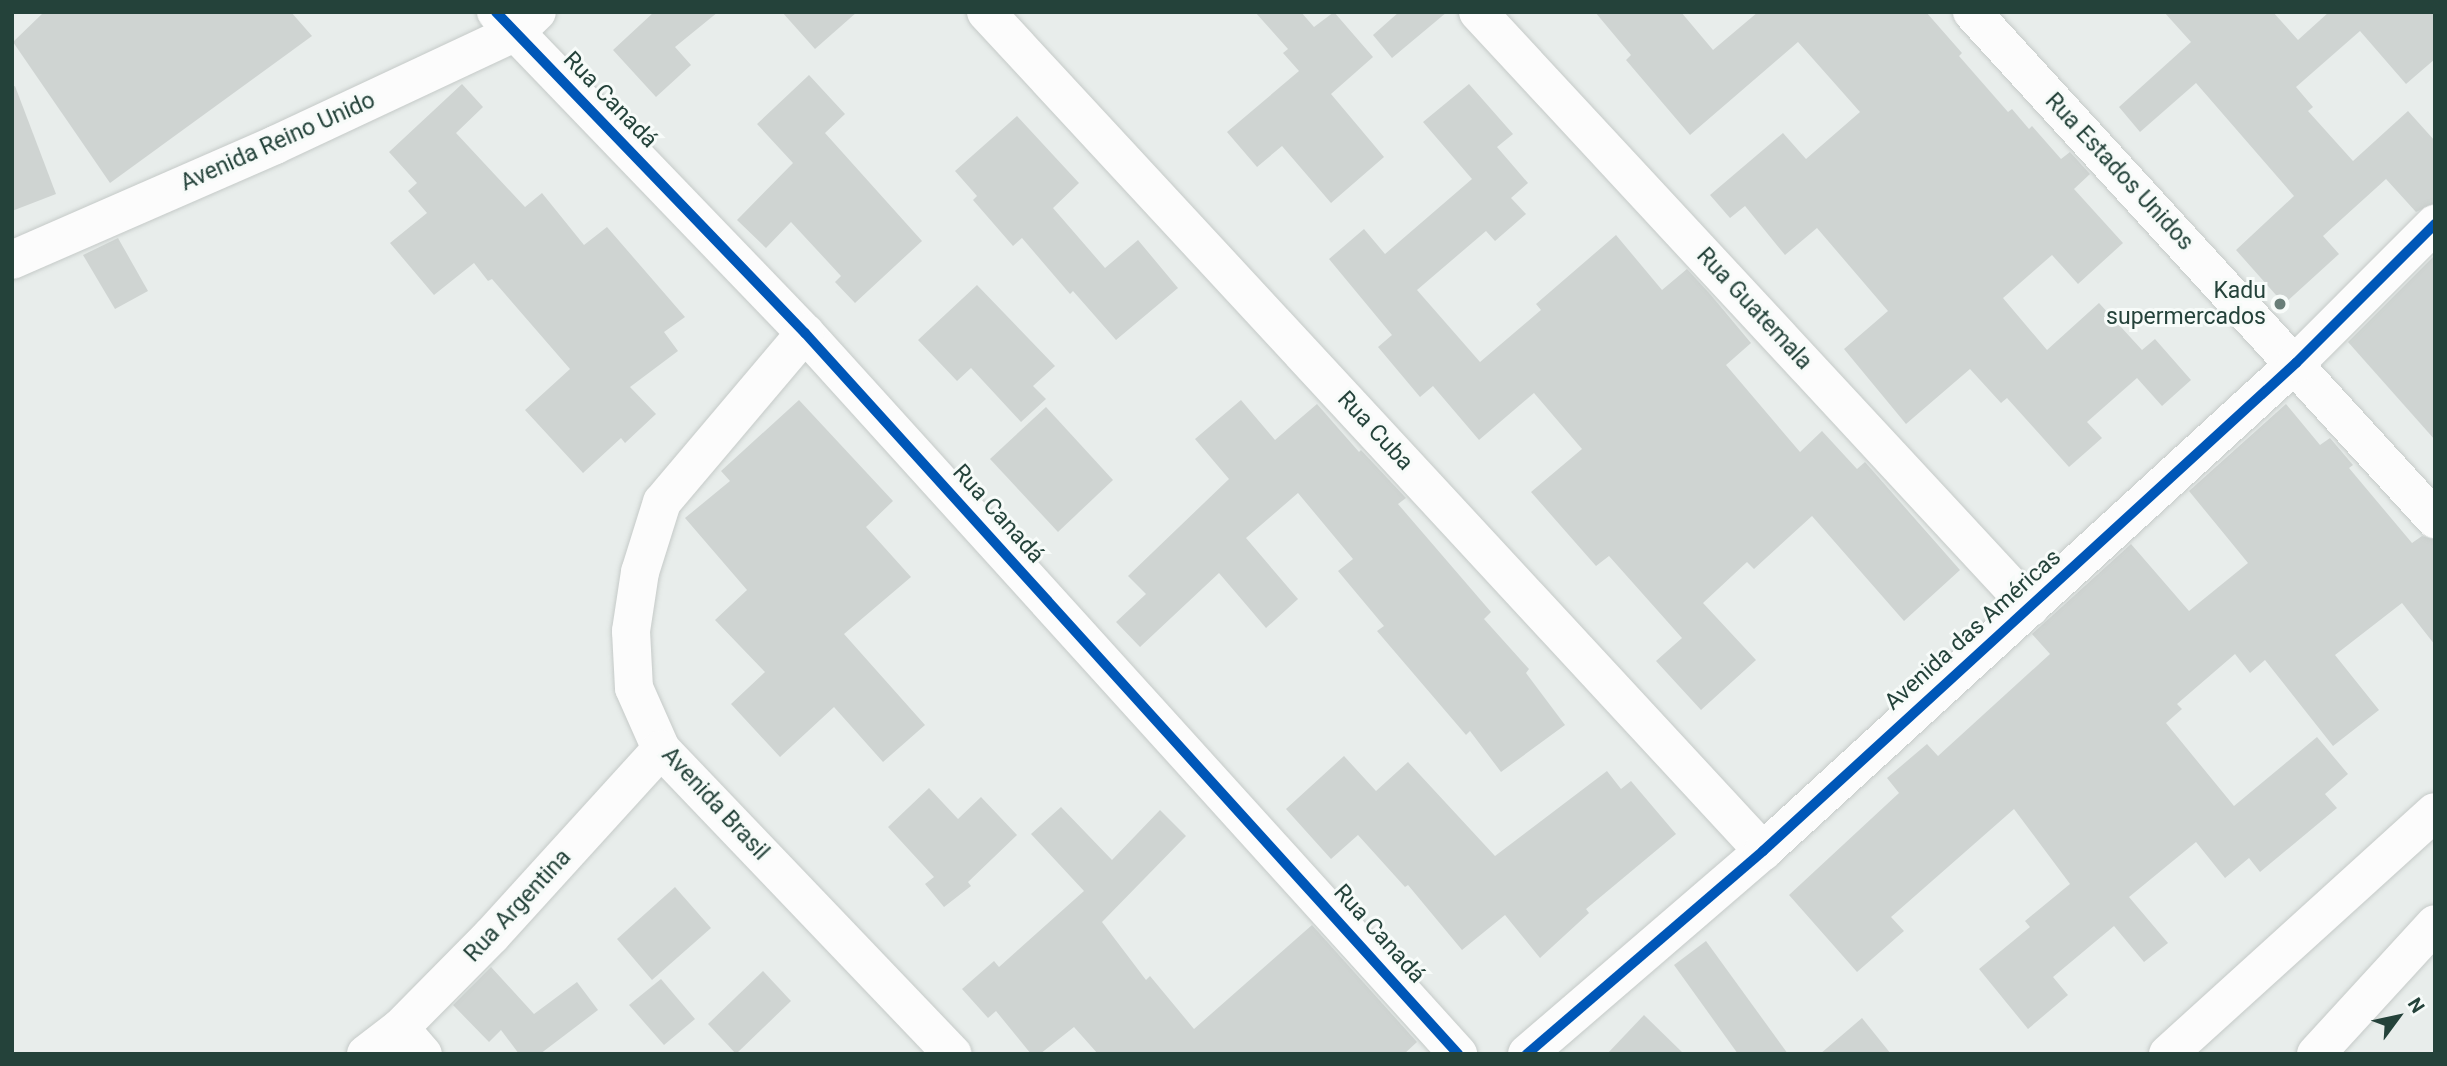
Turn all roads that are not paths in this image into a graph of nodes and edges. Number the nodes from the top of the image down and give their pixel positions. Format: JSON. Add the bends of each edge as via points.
{"nodes":[{"id":1,"x":986,"y":12,"type":"edge"},
{"id":2,"x":1478,"y":12,"type":"edge"},
{"id":3,"x":1972,"y":12,"type":"edge"},
{"id":4,"x":516,"y":19,"type":"edge"},
{"id":5,"x":2435,"y":224,"type":"edge"},
{"id":6,"x":12,"y":260,"type":"edge"},
{"id":7,"x":805,"y":333,"type":"junction"},
{"id":8,"x":2296,"y":363,"type":"junction"},
{"id":9,"x":2435,"y":519,"type":"edge"},
{"id":10,"x":2030,"y":607,"type":"junction"},
{"id":11,"x":661,"y":749,"type":"junction"},
{"id":12,"x":2435,"y":812,"type":"edge"},
{"id":13,"x":1763,"y":850,"type":"junction"},
{"id":14,"x":2435,"y":924,"type":"edge"},
{"id":15,"x":411,"y":1041,"type":"edge"},
{"id":16,"x":366,"y":1054,"type":"edge"},
{"id":17,"x":951,"y":1054,"type":"edge"},
{"id":18,"x":1458,"y":1054,"type":"edge"},
{"id":19,"x":1527,"y":1054,"type":"edge"},
{"id":20,"x":2168,"y":1054,"type":"edge"},
{"id":21,"x":2316,"y":1054,"type":"edge"}],
"edges":[{"from":1,"to":13,"type":"street","name":"Rua Cuba"},
{"from":2,"to":10,"type":"street","name":"Rua Guatemala"},
{"from":3,"to":8,"type":"street","name":"Rua Estados Unidos"},
{"from":4,"to":6,"type":"street","name":"Avenida Reino Unido","via":[[275,145]]},
{"from":4,"to":7,"type":"street","name":"Rua Canadá"},
{"from":5,"to":8,"type":"street","name":"Avenida das Américas"},
{"from":7,"to":11,"type":"street","name":"Avenida Brasil","via":[[662,502],[640,572],[631,631],[634,688]]},
{"from":7,"to":18,"type":"street","name":"Rua Canadá"},
{"from":8,"to":9,"type":"street","name":"Rua Estados Unidos"},
{"from":8,"to":10,"type":"street","name":"Avenida das Américas"},
{"from":10,"to":13,"type":"street","name":"Avenida das Américas"},
{"from":11,"to":15,"type":"street","name":"Rua Argentina","via":[[492,935]]},
{"from":11,"to":17,"type":"street","name":"Avenida Brasil"},
{"from":12,"to":20,"type":"street"},
{"from":13,"to":19,"type":"street","name":"Avenida das Américas"},
{"from":14,"to":21,"type":"street"},
{"from":15,"to":16,"type":"street","name":"Rua Argentina"}]}
